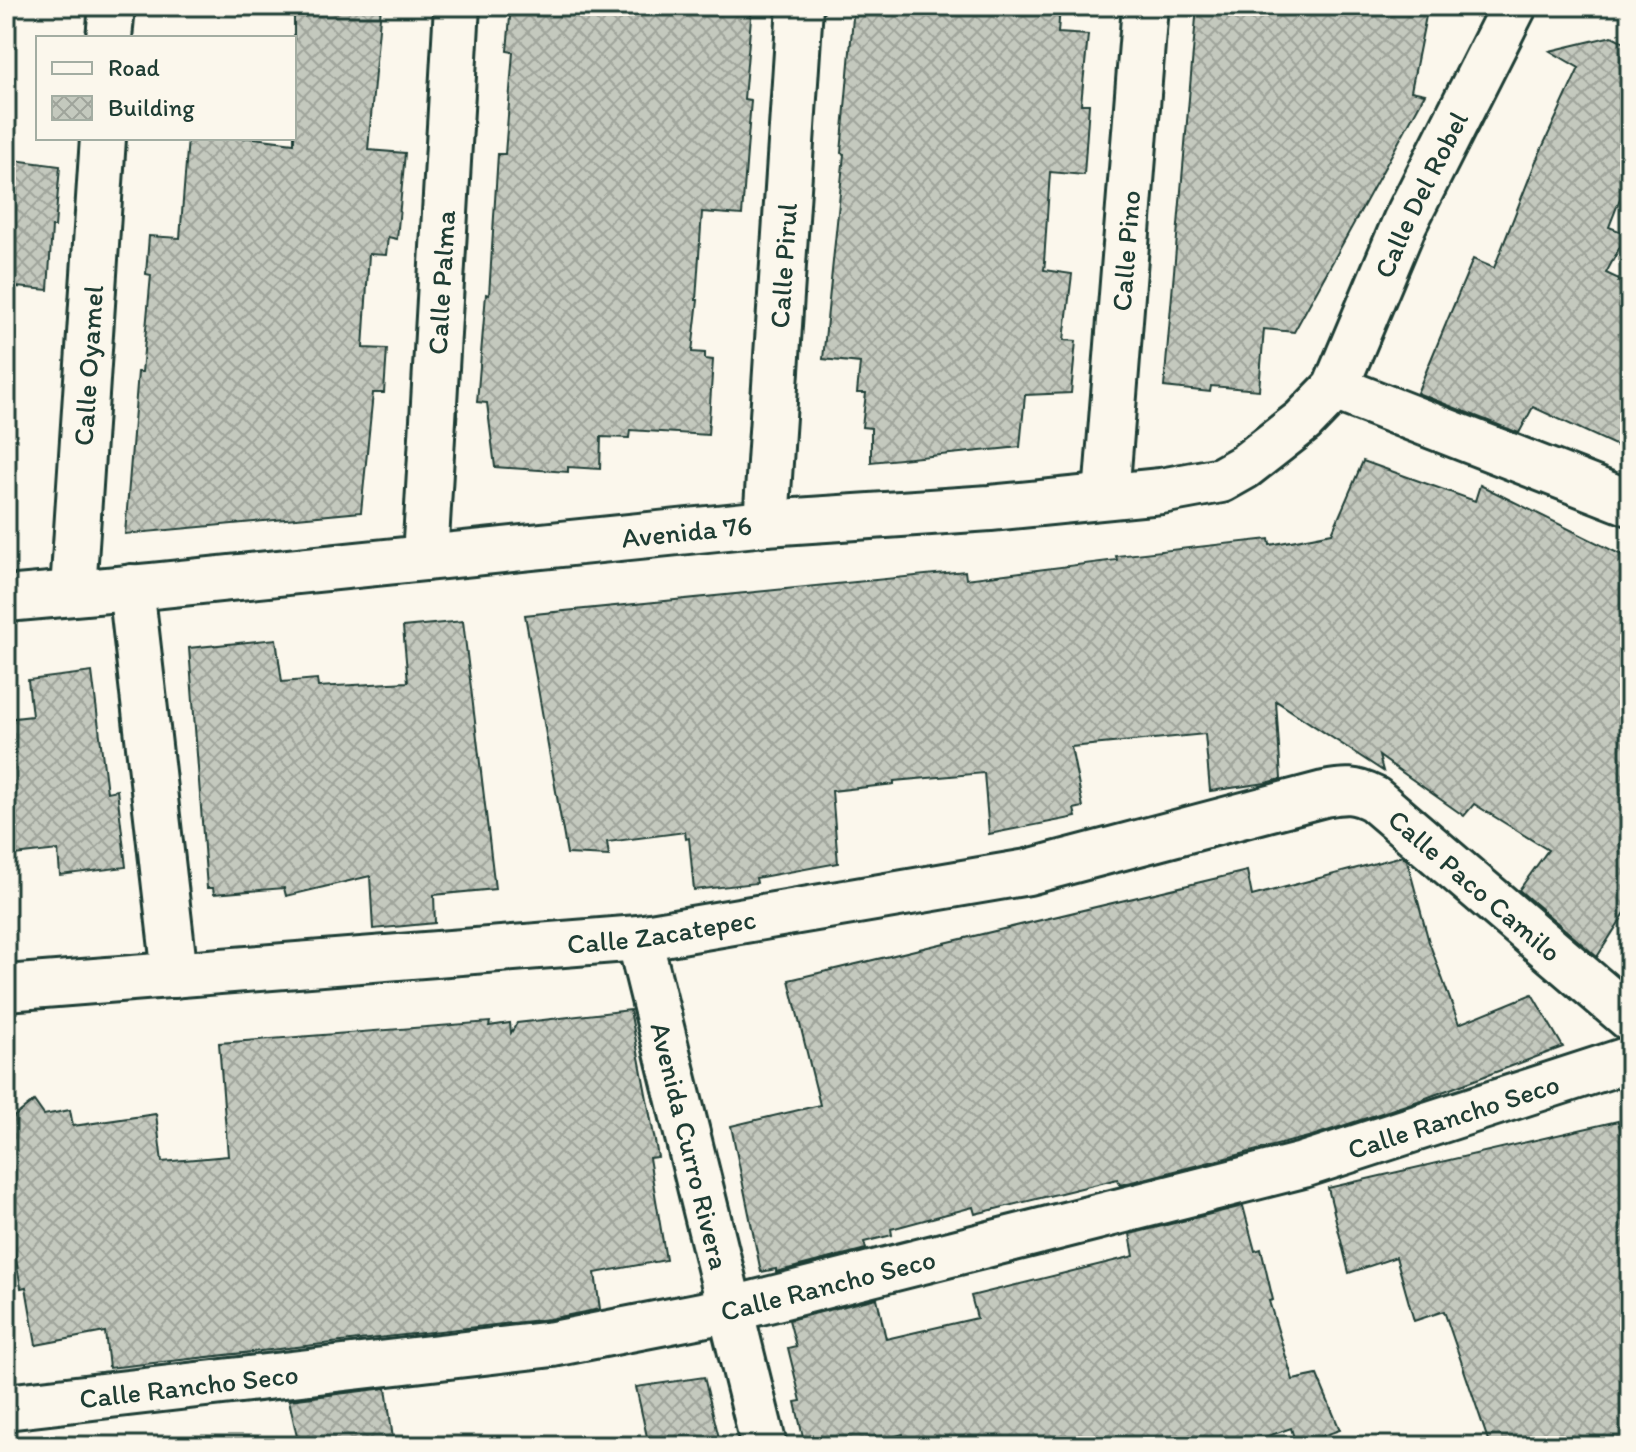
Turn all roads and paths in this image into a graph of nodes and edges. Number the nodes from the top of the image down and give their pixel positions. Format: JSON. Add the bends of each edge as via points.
{"nodes":[{"id":1,"x":112,"y":6,"type":"edge"},
{"id":2,"x":457,"y":6,"type":"edge"},
{"id":3,"x":800,"y":6,"type":"edge"},
{"id":4,"x":1145,"y":6,"type":"edge"},
{"id":5,"x":1514,"y":6,"type":"edge"},
{"id":6,"x":109,"y":36,"type":"edge"},
{"id":7,"x":103,"y":140,"type":"edge"},
{"id":8,"x":1335,"y":388,"type":"junction"},
{"id":9,"x":1106,"y":496,"type":"junction"},
{"id":10,"x":1630,"y":503,"type":"edge"},
{"id":11,"x":766,"y":523,"type":"junction"},
{"id":12,"x":425,"y":558,"type":"junction"},
{"id":13,"x":131,"y":587,"type":"junction"},
{"id":14,"x":73,"y":591,"type":"junction"},
{"id":15,"x":6,"y":599,"type":"edge"},
{"id":16,"x":1305,"y":799,"type":"joint"},
{"id":17,"x":639,"y":938,"type":"junction"},
{"id":18,"x":175,"y":975,"type":"junction"},
{"id":19,"x":6,"y":988,"type":"edge"},
{"id":20,"x":1630,"y":1018,"type":"edge"},
{"id":21,"x":1630,"y":1059,"type":"edge"},
{"id":22,"x":732,"y":1309,"type":"junction"},
{"id":23,"x":6,"y":1407,"type":"edge"},
{"id":24,"x":764,"y":1446,"type":"edge"}],
"edges":[{"from":1,"to":6,"type":"street"},
{"from":2,"to":12,"type":"street","name":"Calle Palma"},
{"from":3,"to":11,"type":"street","name":"Calle Pirul"},
{"from":4,"to":9,"type":"street","name":"Calle Pino"},
{"from":5,"to":8,"type":"street","name":"Calle Del Robel","via":[[1405,222]]},
{"from":7,"to":14,"type":"street","name":"Calle Oyamel"},
{"from":8,"to":9,"type":"street","name":"Avenida 76","via":[[1303,421],[1221,480]]},
{"from":8,"to":10,"type":"street"},
{"from":9,"to":11,"type":"street","name":"Avenida 76"},
{"from":11,"to":12,"type":"street","name":"Avenida 76"},
{"from":12,"to":13,"type":"street","name":"Avenida 76"},
{"from":13,"to":14,"type":"street","name":"Avenida 76"},
{"from":13,"to":18,"type":"street"},
{"from":14,"to":15,"type":"street","name":"Avenida 76"},
{"from":16,"to":17,"type":"street","name":"Calle Zacatepec","via":[[1028,872]]},
{"from":16,"to":20,"type":"street","name":"Calle Paco Camilo","via":[[1349,790],[1374,799]]},
{"from":17,"to":18,"type":"street","name":"Calle Zacatepec"},
{"from":17,"to":22,"type":"street","name":"Avenida Curro Rivera"},
{"from":18,"to":19,"type":"street","name":"Calle Zacatepec"},
{"from":21,"to":22,"type":"street","name":"Calle Rancho Seco","via":[[1303,1165]]},
{"from":22,"to":23,"type":"street","name":"Calle Rancho Seco","via":[[553,1344]]},
{"from":22,"to":24,"type":"street","name":"Avenida Curro Rivera"}]}
